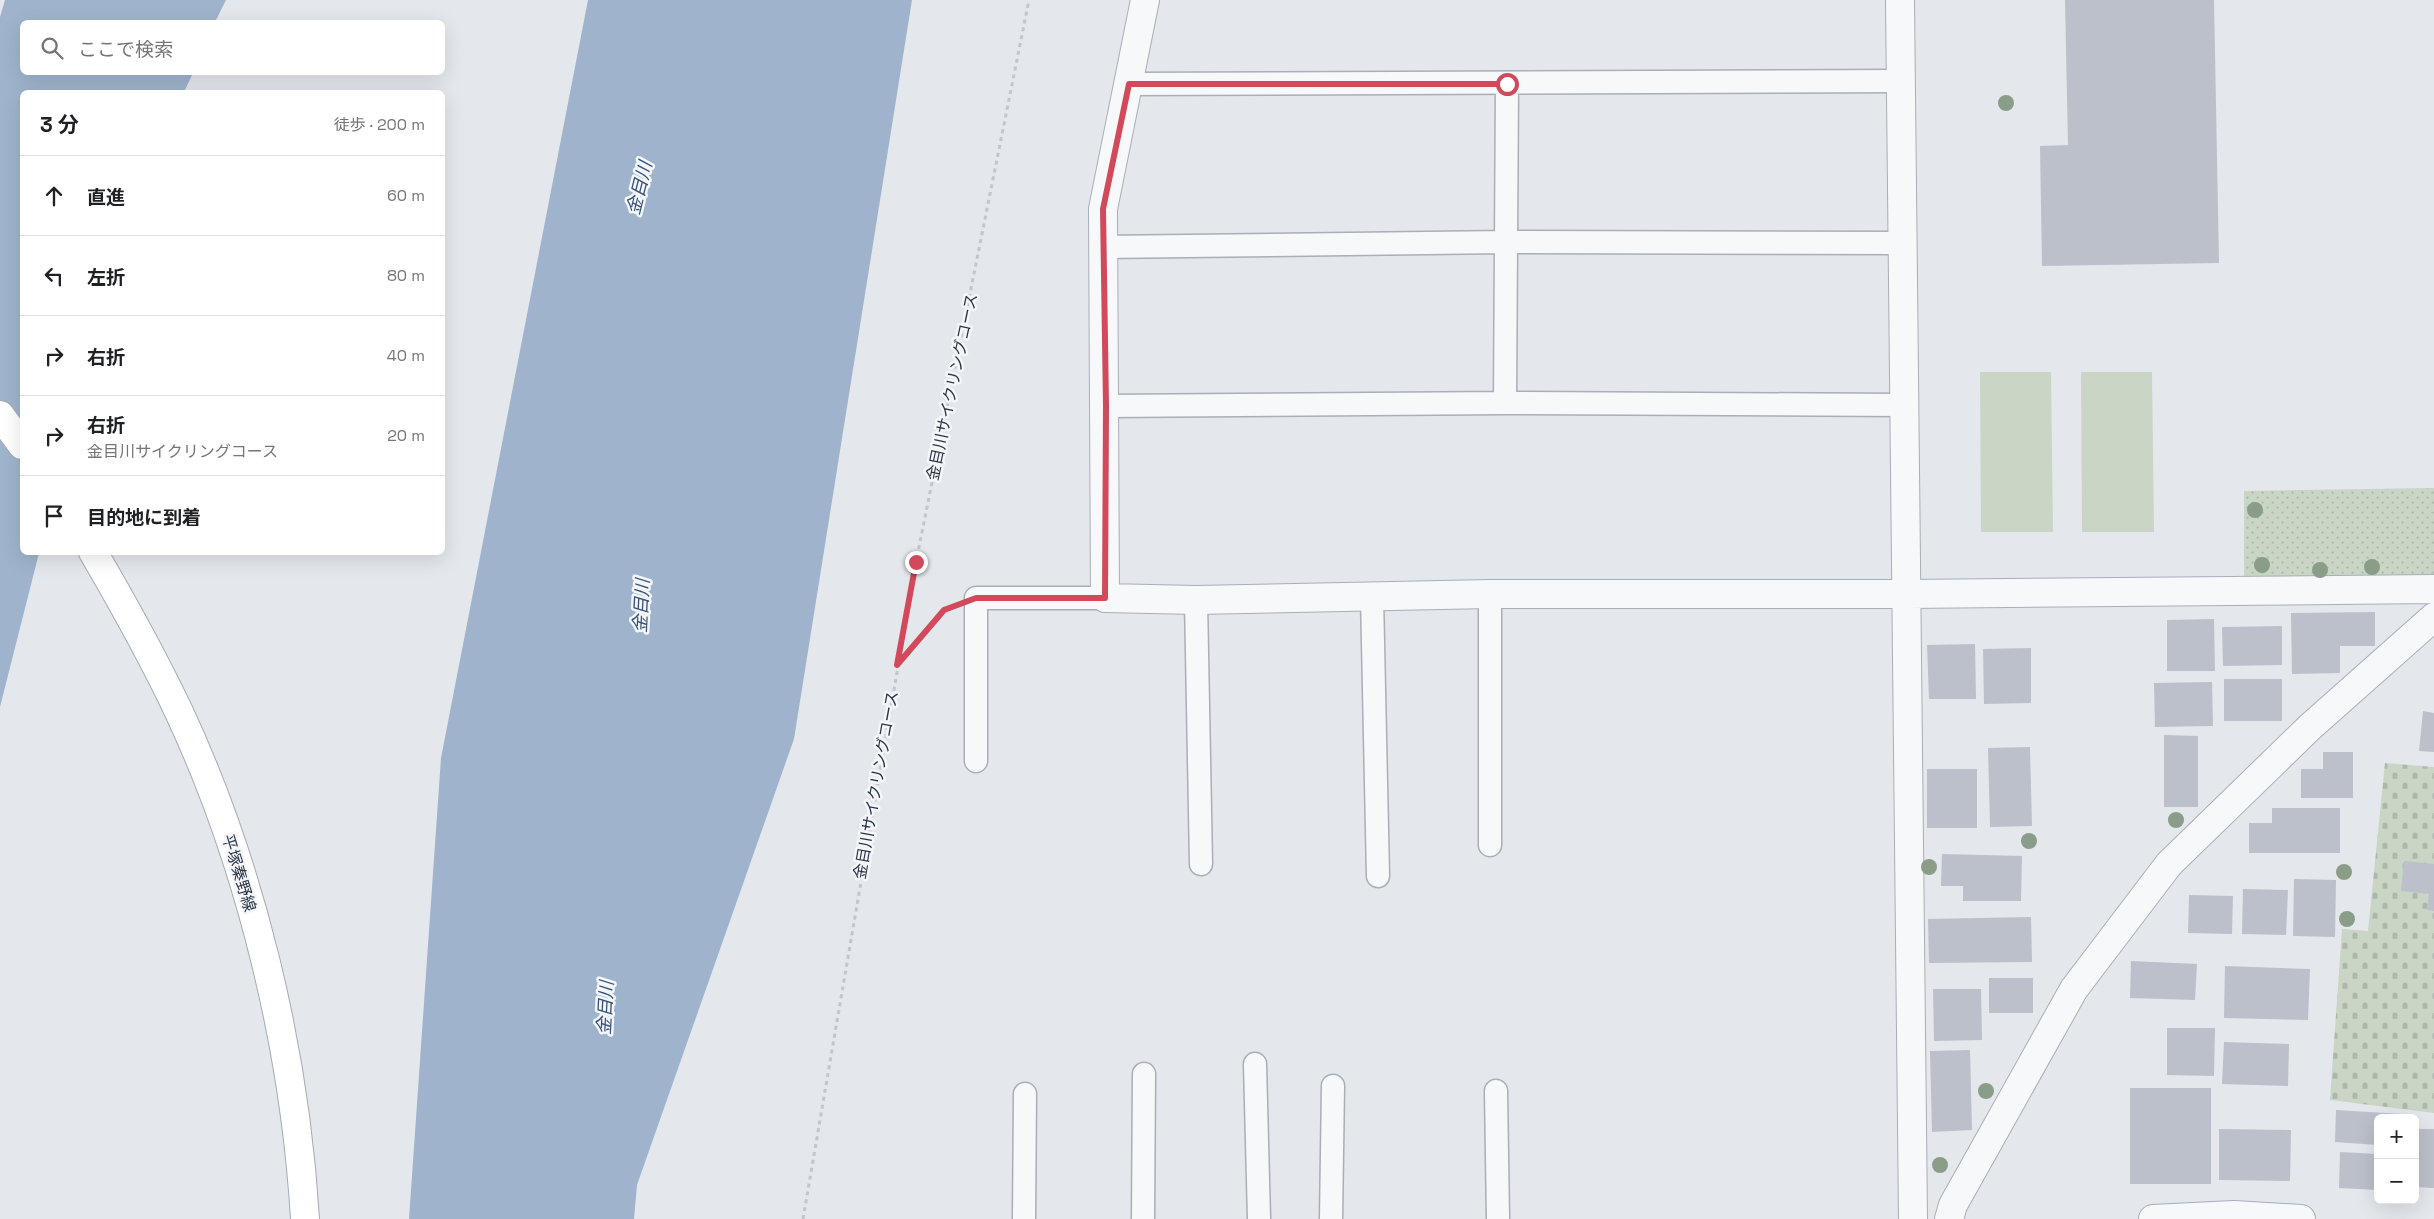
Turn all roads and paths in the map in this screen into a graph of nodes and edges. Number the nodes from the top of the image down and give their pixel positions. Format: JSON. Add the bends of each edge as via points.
{"nodes":[{"id":1,"x":1029,"y":0,"type":"edge"},
{"id":2,"x":1145,"y":0,"type":"edge"},
{"id":3,"x":1900,"y":0,"type":"edge"},
{"id":4,"x":1902,"y":81,"type":"junction"},
{"id":5,"x":1129,"y":84,"type":"junction"},
{"id":6,"x":1507,"y":84,"type":"junction"},
{"id":7,"x":1506,"y":242,"type":"junction"},
{"id":8,"x":1901,"y":243,"type":"junction"},
{"id":9,"x":1102,"y":247,"type":"junction"},
{"id":10,"x":1504,"y":402,"type":"junction"},
{"id":11,"x":1905,"y":405,"type":"junction"},
{"id":12,"x":1106,"y":406,"type":"junction"},
{"id":13,"x":0,"y":415,"type":"edge"},
{"id":14,"x":20,"y":441,"type":"edge"},
{"id":15,"x":95,"y":555,"type":"edge"},
{"id":16,"x":2434,"y":589,"type":"edge"},
{"id":17,"x":1490,"y":594,"type":"junction"},
{"id":18,"x":1906,"y":594,"type":"junction"},
{"id":19,"x":1372,"y":596,"type":"junction"},
{"id":20,"x":976,"y":598,"type":"junction"},
{"id":21,"x":1105,"y":598,"type":"junction"},
{"id":22,"x":1196,"y":600,"type":"junction"},
{"id":23,"x":2434,"y":617,"type":"edge"},
{"id":24,"x":897,"y":665,"type":"junction"},
{"id":25,"x":976,"y":761,"type":"dead end"},
{"id":26,"x":1490,"y":845,"type":"dead end"},
{"id":27,"x":1202,"y":864,"type":"dead end"},
{"id":28,"x":1378,"y":876,"type":"dead end"},
{"id":29,"x":1255,"y":1064,"type":"dead end"},
{"id":30,"x":1144,"y":1074,"type":"dead end"},
{"id":31,"x":1333,"y":1086,"type":"dead end"},
{"id":32,"x":1496,"y":1091,"type":"dead end"},
{"id":33,"x":1025,"y":1094,"type":"dead end"},
{"id":34,"x":305,"y":1219,"type":"edge"},
{"id":35,"x":803,"y":1219,"type":"edge"},
{"id":36,"x":1024,"y":1219,"type":"edge"},
{"id":37,"x":1143,"y":1219,"type":"edge"},
{"id":38,"x":1259,"y":1219,"type":"edge"},
{"id":39,"x":1330,"y":1219,"type":"edge"},
{"id":40,"x":1498,"y":1219,"type":"edge"},
{"id":41,"x":1913,"y":1219,"type":"edge"},
{"id":42,"x":1949,"y":1219,"type":"edge"},
{"id":43,"x":2153,"y":1219,"type":"edge"},
{"id":44,"x":2301,"y":1219,"type":"edge"}],
"edges":[{"from":1,"to":24,"type":"path","name":"金目川サイクリングコース"},
{"from":2,"to":5,"type":"street"},
{"from":3,"to":4,"type":"street"},
{"from":4,"to":6,"type":"lane"},
{"from":4,"to":8,"type":"street"},
{"from":5,"to":6,"type":"lane"},
{"from":5,"to":9,"type":"street","via":[[1103,209]]},
{"from":6,"to":7,"type":"lane"},
{"from":7,"to":8,"type":"lane"},
{"from":7,"to":9,"type":"lane"},
{"from":7,"to":10,"type":"lane"},
{"from":8,"to":11,"type":"street"},
{"from":9,"to":12,"type":"street"},
{"from":10,"to":11,"type":"lane"},
{"from":10,"to":12,"type":"lane"},
{"from":11,"to":18,"type":"street"},
{"from":12,"to":21,"type":"street"},
{"from":13,"to":14,"type":"main road"},
{"from":15,"to":34,"type":"main road","name":"平塚秦野線","via":[[150,653],[205,773],[243,880],[288,1066]]},
{"from":16,"to":18,"type":"street"},
{"from":17,"to":18,"type":"street"},
{"from":17,"to":19,"type":"street"},
{"from":17,"to":26,"type":"lane"},
{"from":18,"to":41,"type":"street"},
{"from":19,"to":22,"type":"street"},
{"from":19,"to":28,"type":"lane"},
{"from":20,"to":21,"type":"lane"},
{"from":20,"to":24,"type":"path","via":[[944,610]]},
{"from":20,"to":25,"type":"lane"},
{"from":21,"to":22,"type":"street"},
{"from":22,"to":27,"type":"lane"},
{"from":23,"to":42,"type":"street","via":[[2310,726],[2169,864],[2074,989],[1953,1205]]},
{"from":24,"to":35,"type":"path","name":"金目川サイクリングコース"},
{"from":29,"to":38,"type":"lane"},
{"from":30,"to":37,"type":"lane"},
{"from":31,"to":39,"type":"lane"},
{"from":32,"to":40,"type":"lane"},
{"from":33,"to":36,"type":"lane"},
{"from":43,"to":44,"type":"street","via":[[2234,1215]]}]}
